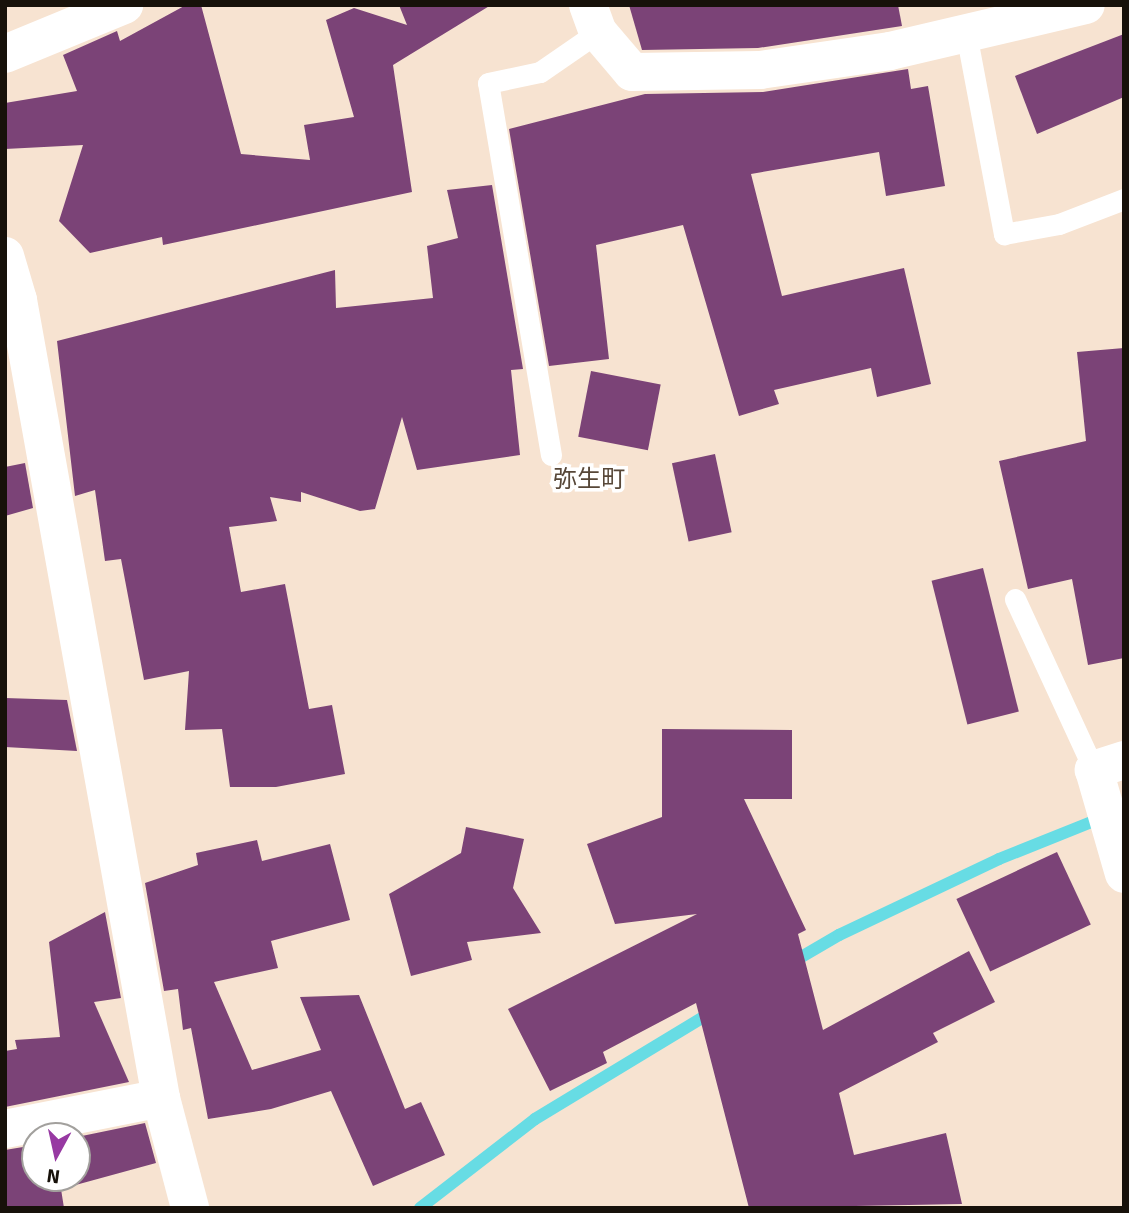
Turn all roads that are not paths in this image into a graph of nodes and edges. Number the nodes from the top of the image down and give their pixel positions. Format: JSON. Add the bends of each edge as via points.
{"nodes":[{"id":1,"x":124,"y":5,"type":"edge"},
{"id":2,"x":1086,"y":5,"type":"edge"},
{"id":3,"x":593,"y":18,"type":"edge"},
{"id":4,"x":966,"y":33,"type":"junction"},
{"id":5,"x":5,"y":54,"type":"edge"},
{"id":6,"x":1124,"y":199,"type":"edge"},
{"id":7,"x":5,"y":256,"type":"edge"},
{"id":8,"x":551,"y":455,"type":"dead end"},
{"id":9,"x":1014,"y":599,"type":"dead end"},
{"id":10,"x":1106,"y":773,"type":"edge"},
{"id":11,"x":1119,"y":859,"type":"edge"},
{"id":12,"x":161,"y":1098,"type":"junction"},
{"id":13,"x":5,"y":1129,"type":"edge"},
{"id":14,"x":190,"y":1208,"type":"edge"}],
"edges":[{"from":1,"to":5,"type":"street"},
{"from":2,"to":4,"type":"street"},
{"from":3,"to":4,"type":"street","via":[[632,72],[760,70]]},
{"from":3,"to":8,"type":"lane","via":[[540,72],[488,83]]},
{"from":4,"to":6,"type":"lane","via":[[1004,234],[1059,224]]},
{"from":7,"to":12,"type":"street","via":[[18,300]]},
{"from":9,"to":10,"type":"lane"},
{"from":10,"to":11,"type":"street"},
{"from":12,"to":13,"type":"street"},
{"from":12,"to":14,"type":"street"}]}
